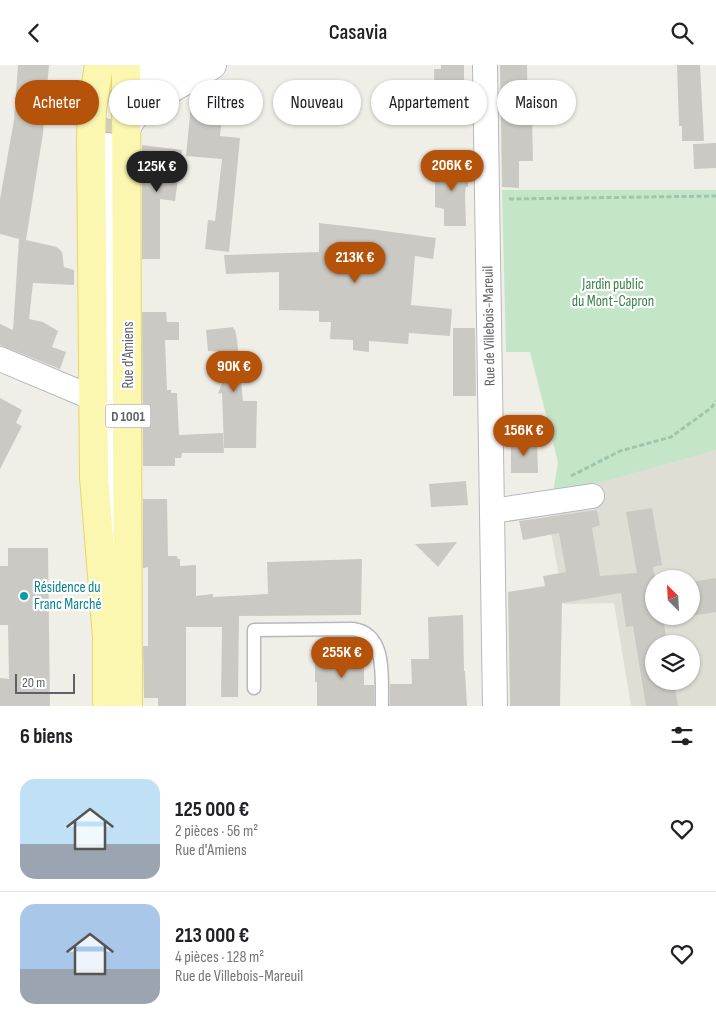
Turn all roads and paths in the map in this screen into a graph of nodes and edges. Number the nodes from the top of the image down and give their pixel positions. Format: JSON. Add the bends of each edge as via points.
{"nodes":[{"id":1,"x":126,"y":65,"type":"edge"},
{"id":2,"x":137,"y":65,"type":"edge"},
{"id":3,"x":197,"y":65,"type":"edge"},
{"id":4,"x":212,"y":65,"type":"edge"},
{"id":5,"x":485,"y":65,"type":"edge"},
{"id":6,"x":97,"y":78,"type":"edge"},
{"id":7,"x":129,"y":80,"type":"edge"},
{"id":8,"x":149,"y":80,"type":"edge"},
{"id":9,"x":179,"y":87,"type":"edge"},
{"id":10,"x":135,"y":125,"type":"edge"},
{"id":11,"x":107,"y":147,"type":"tunnel mouth"},
{"id":12,"x":716,"y":196,"type":"edge"},
{"id":13,"x":486,"y":199,"type":"junction"},
{"id":14,"x":0,"y":359,"type":"edge"},
{"id":15,"x":93,"y":397,"type":"junction"},
{"id":16,"x":716,"y":401,"type":"edge"},
{"id":17,"x":571,"y":476,"type":"dead end"},
{"id":18,"x":592,"y":496,"type":"dead end"},
{"id":19,"x":493,"y":511,"type":"junction"},
{"id":20,"x":107,"y":637,"type":"junction"},
{"id":21,"x":254,"y":687,"type":"dead end"},
{"id":22,"x":107,"y":706,"type":"edge"},
{"id":23,"x":128,"y":706,"type":"edge"},
{"id":24,"x":382,"y":706,"type":"edge"},
{"id":25,"x":495,"y":706,"type":"edge"}],
"edges":[{"from":1,"to":6,"type":"street","via":[[100,82]]},
{"from":1,"to":7,"type":"main road","name":"Rue d'Amiens","number":"D 1001"},
{"from":2,"to":3,"type":"street","via":[[169,72]]},
{"from":2,"to":8,"type":"street"},
{"from":4,"to":9,"type":"street"},
{"from":5,"to":13,"type":"street","name":"Rue de Villebois-Mareuil"},
{"from":6,"to":15,"type":"main road","name":"Rue d'Amiens","number":"D 1001","via":[[91,139]]},
{"from":10,"to":23,"type":"main road","name":"Rue d'Amiens","number":"D 1001"},
{"from":11,"to":20,"type":"street","name":"Rue d'Amiens","via":[[110,533]]},
{"from":12,"to":13,"type":"path"},
{"from":13,"to":19,"type":"street","name":"Rue de Villebois-Mareuil"},
{"from":14,"to":15,"type":"street"},
{"from":15,"to":20,"type":"main road","name":"Rue d'Amiens","number":"D 1001","via":[[95,495]]},
{"from":16,"to":17,"type":"path","via":[[671,437],[620,451]]},
{"from":18,"to":19,"type":"street"},
{"from":19,"to":25,"type":"street","name":"Rue de Villebois-Mareuil"},
{"from":20,"to":22,"type":"main road","name":"Rue d'Amiens","number":"D 1001"},
{"from":21,"to":24,"type":"lane","via":[[254,630],[361,630],[378,647]]}]}
